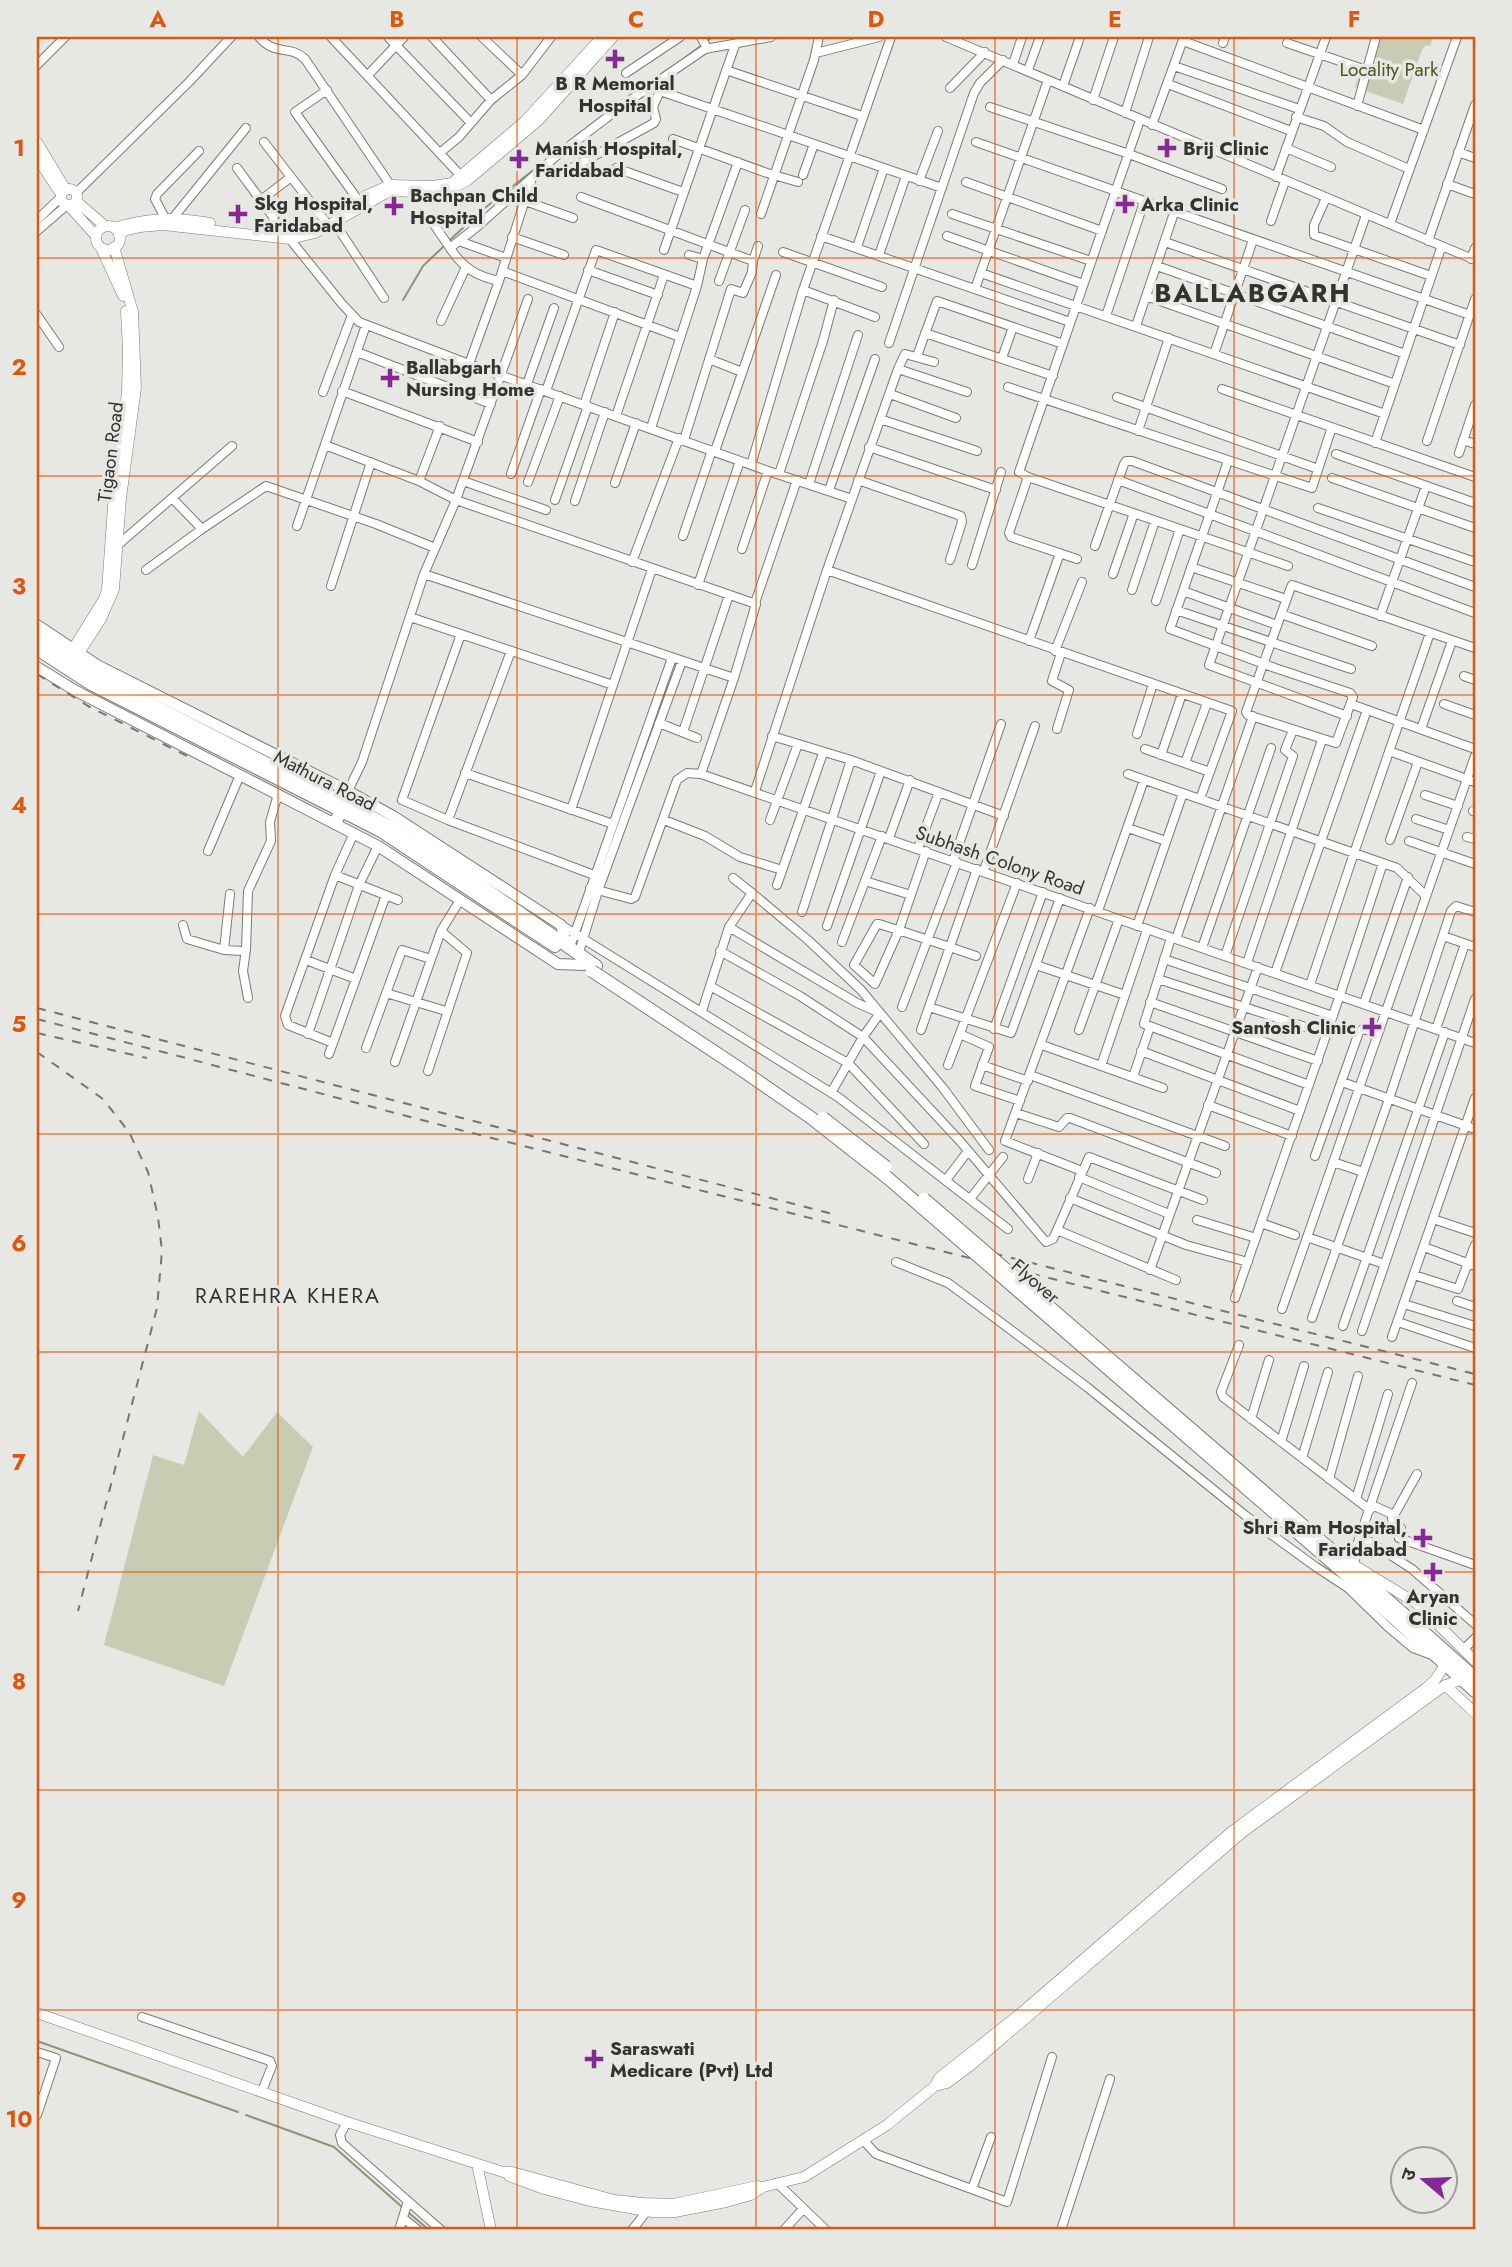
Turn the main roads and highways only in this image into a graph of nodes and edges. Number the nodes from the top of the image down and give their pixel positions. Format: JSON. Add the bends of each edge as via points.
{"nodes":[{"id":1,"x":37,"y":625,"type":"edge"},
{"id":2,"x":37,"y":638,"type":"edge"},
{"id":3,"x":37,"y":649,"type":"edge"},
{"id":4,"x":37,"y":667,"type":"edge"},
{"id":5,"x":136,"y":701,"type":"junction"},
{"id":6,"x":348,"y":791,"type":"junction"},
{"id":7,"x":345,"y":807,"type":"junction"},
{"id":8,"x":335,"y":823,"type":"junction"},
{"id":9,"x":405,"y":830,"type":"junction"},
{"id":10,"x":572,"y":947,"type":"junction"},
{"id":11,"x":591,"y":967,"type":"junction"},
{"id":12,"x":1342,"y":1561,"type":"junction"},
{"id":13,"x":1469,"y":1679,"type":"edge"},
{"id":14,"x":1475,"y":1691,"type":"edge"}],
"edges":[{"from":1,"to":6,"type":"main road","via":[[129,681]]},
{"from":2,"to":5,"type":"highway","name":"Mathura Road"},
{"from":3,"to":5,"type":"highway","name":"Mathura Road","via":[[91,684]]},
{"from":4,"to":8,"type":"main road"},
{"from":5,"to":7,"type":"highway","name":"Mathura Road"},
{"from":6,"to":7,"type":"highway"},
{"from":6,"to":9,"type":"main road","via":[[393,816]]},
{"from":7,"to":8,"type":"highway"},
{"from":7,"to":9,"type":"highway","name":"Mathura Road"},
{"from":7,"to":11,"type":"highway","name":"Mathura Road"},
{"from":8,"to":11,"type":"main road","via":[[378,846],[558,964]]},
{"from":9,"to":10,"type":"highway","name":"Mathura Road"},
{"from":9,"to":10,"type":"main road","via":[[561,925]]},
{"from":10,"to":11,"type":"highway","name":"Flyover"},
{"from":11,"to":12,"type":"highway","name":"Flyover","bridge":true,"via":[[844,1132]]},
{"from":12,"to":13,"type":"highway"},
{"from":12,"to":13,"type":"highway","name":"Flyover","via":[[1442,1661]]},
{"from":13,"to":14,"type":"highway"}]}
